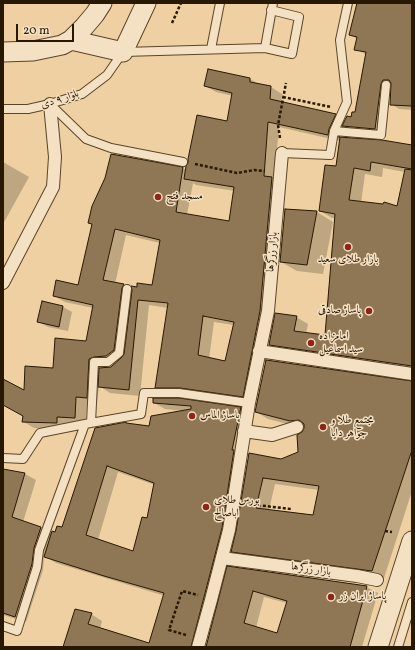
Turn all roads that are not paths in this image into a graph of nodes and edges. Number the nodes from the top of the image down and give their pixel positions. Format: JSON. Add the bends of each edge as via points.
{"nodes":[{"id":1,"x":102,"y":3,"type":"edge"},
{"id":2,"x":146,"y":3,"type":"edge"},
{"id":3,"x":220,"y":3,"type":"edge"},
{"id":4,"x":348,"y":3,"type":"edge"},
{"id":5,"x":272,"y":6,"type":"edge"},
{"id":6,"x":71,"y":40,"type":"junction"},
{"id":7,"x":265,"y":48,"type":"junction"},
{"id":8,"x":211,"y":49,"type":"junction"},
{"id":9,"x":3,"y":52,"type":"edge"},
{"id":10,"x":123,"y":52,"type":"junction"},
{"id":11,"x":386,"y":85,"type":"dead end"},
{"id":12,"x":50,"y":104,"type":"junction"},
{"id":13,"x":3,"y":109,"type":"edge"},
{"id":14,"x":334,"y":131,"type":"junction"},
{"id":15,"x":282,"y":153,"type":"joint"},
{"id":16,"x":183,"y":162,"type":"road end"},
{"id":17,"x":3,"y":283,"type":"edge"},
{"id":18,"x":127,"y":289,"type":"dead end"},
{"id":19,"x":258,"y":351,"type":"junction"},
{"id":20,"x":412,"y":374,"type":"edge"},
{"id":21,"x":248,"y":403,"type":"junction"},
{"id":22,"x":88,"y":424,"type":"junction"},
{"id":23,"x":297,"y":428,"type":"dead end"},
{"id":24,"x":244,"y":431,"type":"junction"},
{"id":25,"x":3,"y":458,"type":"edge"},
{"id":26,"x":412,"y":540,"type":"edge"},
{"id":27,"x":222,"y":558,"type":"junction"},
{"id":28,"x":406,"y":577,"type":"edge"},
{"id":29,"x":377,"y":580,"type":"dead end"},
{"id":30,"x":412,"y":602,"type":"edge"},
{"id":31,"x":3,"y":626,"type":"edge"},
{"id":32,"x":199,"y":643,"type":"edge"},
{"id":33,"x":378,"y":647,"type":"edge"},
{"id":34,"x":398,"y":647,"type":"edge"}],
"edges":[{"from":1,"to":6,"type":"street"},
{"from":2,"to":10,"type":"street"},
{"from":3,"to":8,"type":"lane"},
{"from":4,"to":14,"type":"lane","via":[[340,40],[347,102]]},
{"from":5,"to":7,"type":"lane"},
{"from":5,"to":7,"type":"lane","via":[[299,17],[292,54]]},
{"from":6,"to":9,"type":"street","via":[[62,45],[33,51]]},
{"from":6,"to":10,"type":"street"},
{"from":7,"to":8,"type":"lane"},
{"from":8,"to":10,"type":"lane"},
{"from":10,"to":12,"type":"lane","name":"بلوار ۹ دی","via":[[107,75],[82,94]]},
{"from":11,"to":14,"type":"lane","via":[[380,135]]},
{"from":12,"to":13,"type":"lane","name":"بلوار ۹ دی","via":[[28,109]]},
{"from":12,"to":16,"type":"lane","via":[[86,139],[111,148]]},
{"from":12,"to":17,"type":"street","via":[[56,157],[53,186]]},
{"from":14,"to":15,"type":"lane","via":[[330,155]]},
{"from":15,"to":19,"type":"street","name":"بازار زرگرها","via":[[268,311]]},
{"from":18,"to":22,"type":"lane","via":[[119,353],[108,362],[94,362]]},
{"from":19,"to":20,"type":"street"},
{"from":19,"to":21,"type":"street","name":"بازار زرگرها"},
{"from":21,"to":22,"type":"lane","via":[[179,393],[144,393],[140,414]]},
{"from":21,"to":24,"type":"street","name":"بازار زرگرها"},
{"from":22,"to":25,"type":"lane","via":[[40,433],[23,459]]},
{"from":22,"to":31,"type":"lane","via":[[39,550],[38,567],[17,630]]},
{"from":23,"to":24,"type":"street","via":[[272,435]]},
{"from":24,"to":27,"type":"street","name":"بازار زرگرها","via":[[229,530]]},
{"from":26,"to":28,"type":"street"},
{"from":27,"to":29,"type":"street","name":"بازار زرگرها"},
{"from":27,"to":32,"type":"street","name":"بازار زرگرها"},
{"from":28,"to":33,"type":"street"},
{"from":30,"to":34,"type":"lane"}]}
